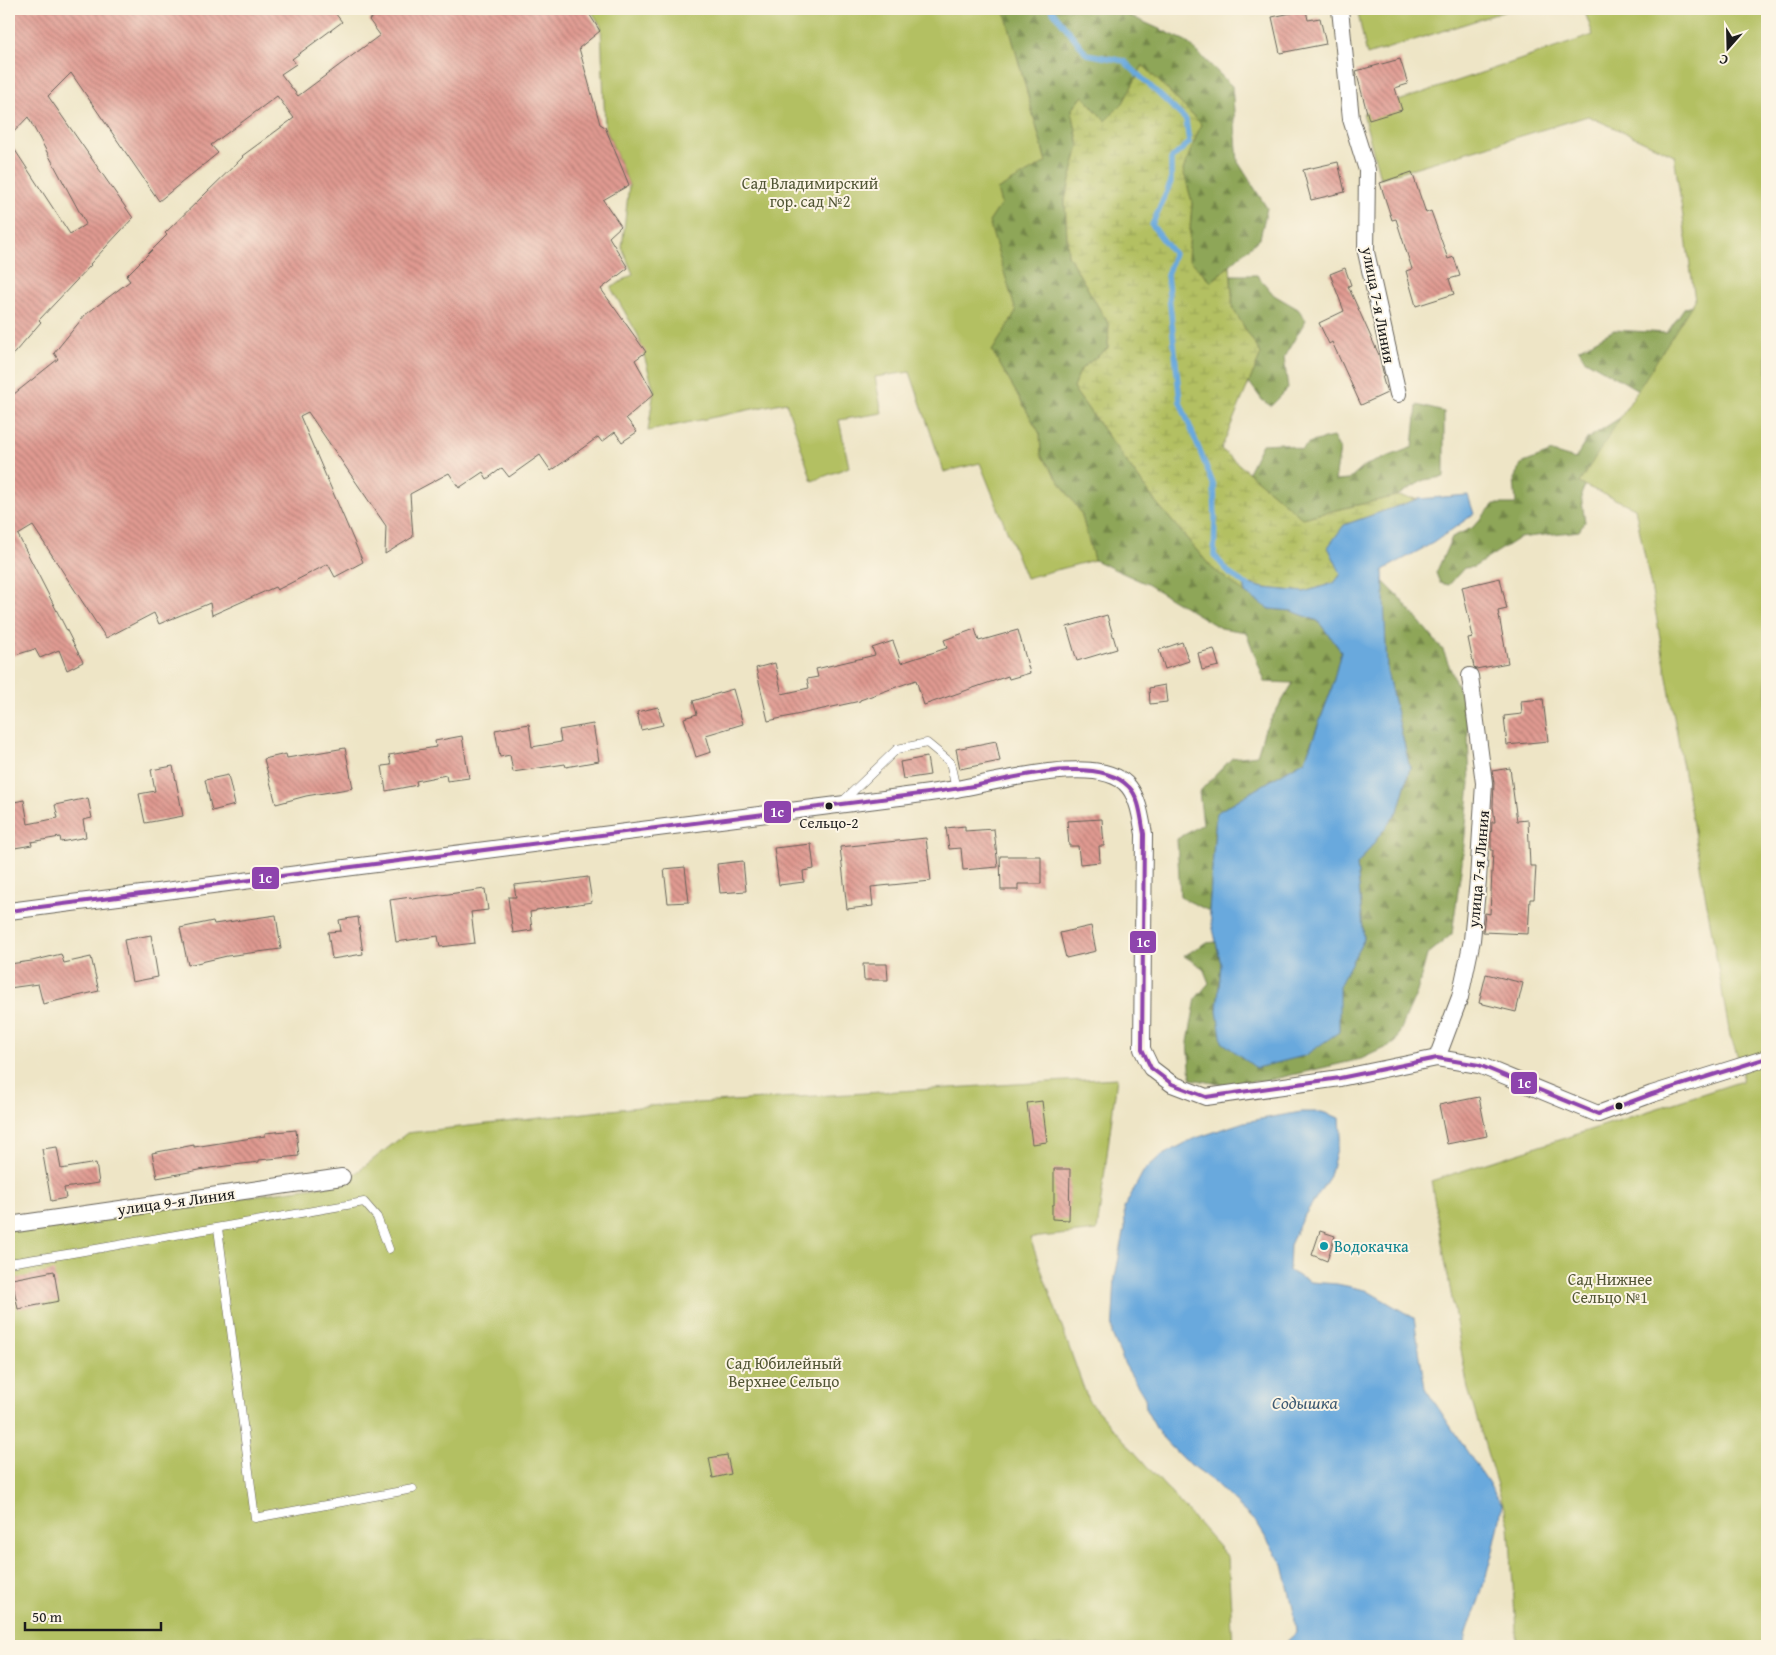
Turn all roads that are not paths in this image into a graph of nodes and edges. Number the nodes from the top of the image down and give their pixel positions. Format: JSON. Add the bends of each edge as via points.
{"nodes":[{"id":1,"x":1340,"y":9,"type":"edge"},
{"id":2,"x":1398,"y":394,"type":"dead end"},
{"id":3,"x":1470,"y":676,"type":"dead end"},
{"id":4,"x":956,"y":789,"type":"junction"},
{"id":5,"x":840,"y":805,"type":"junction"},
{"id":6,"x":9,"y":910,"type":"edge"},
{"id":7,"x":1437,"y":1058,"type":"junction"},
{"id":8,"x":1767,"y":1058,"type":"edge"},
{"id":9,"x":342,"y":1177,"type":"dead end"},
{"id":10,"x":9,"y":1225,"type":"edge"},
{"id":11,"x":218,"y":1228,"type":"junction"},
{"id":12,"x":389,"y":1249,"type":"dead end"},
{"id":13,"x":9,"y":1263,"type":"edge"},
{"id":14,"x":413,"y":1489,"type":"dead end"}],
"edges":[{"from":1,"to":2,"type":"street","name":"улица 7-я Линия","via":[[1351,119],[1367,170],[1366,252]]},
{"from":3,"to":7,"type":"street","name":"улица 7-я Линия","via":[[1484,783],[1478,880],[1472,940],[1460,997]]},
{"from":4,"to":5,"type":"street"},
{"from":4,"to":5,"type":"lane","via":[[950,762],[928,743],[898,749]]},
{"from":4,"to":7,"type":"street","via":[[1068,770],[1115,776],[1129,786],[1139,806],[1144,834],[1142,1049],[1151,1068],[1172,1084],[1206,1097],[1340,1078]]},
{"from":5,"to":6,"type":"street"},
{"from":7,"to":8,"type":"street","via":[[1479,1065],[1598,1114]]},
{"from":9,"to":10,"type":"street","name":"улица 9-я Линия"},
{"from":11,"to":12,"type":"lane","via":[[364,1202],[377,1217]]},
{"from":11,"to":13,"type":"lane"},
{"from":11,"to":14,"type":"lane","via":[[255,1518]]}]}
